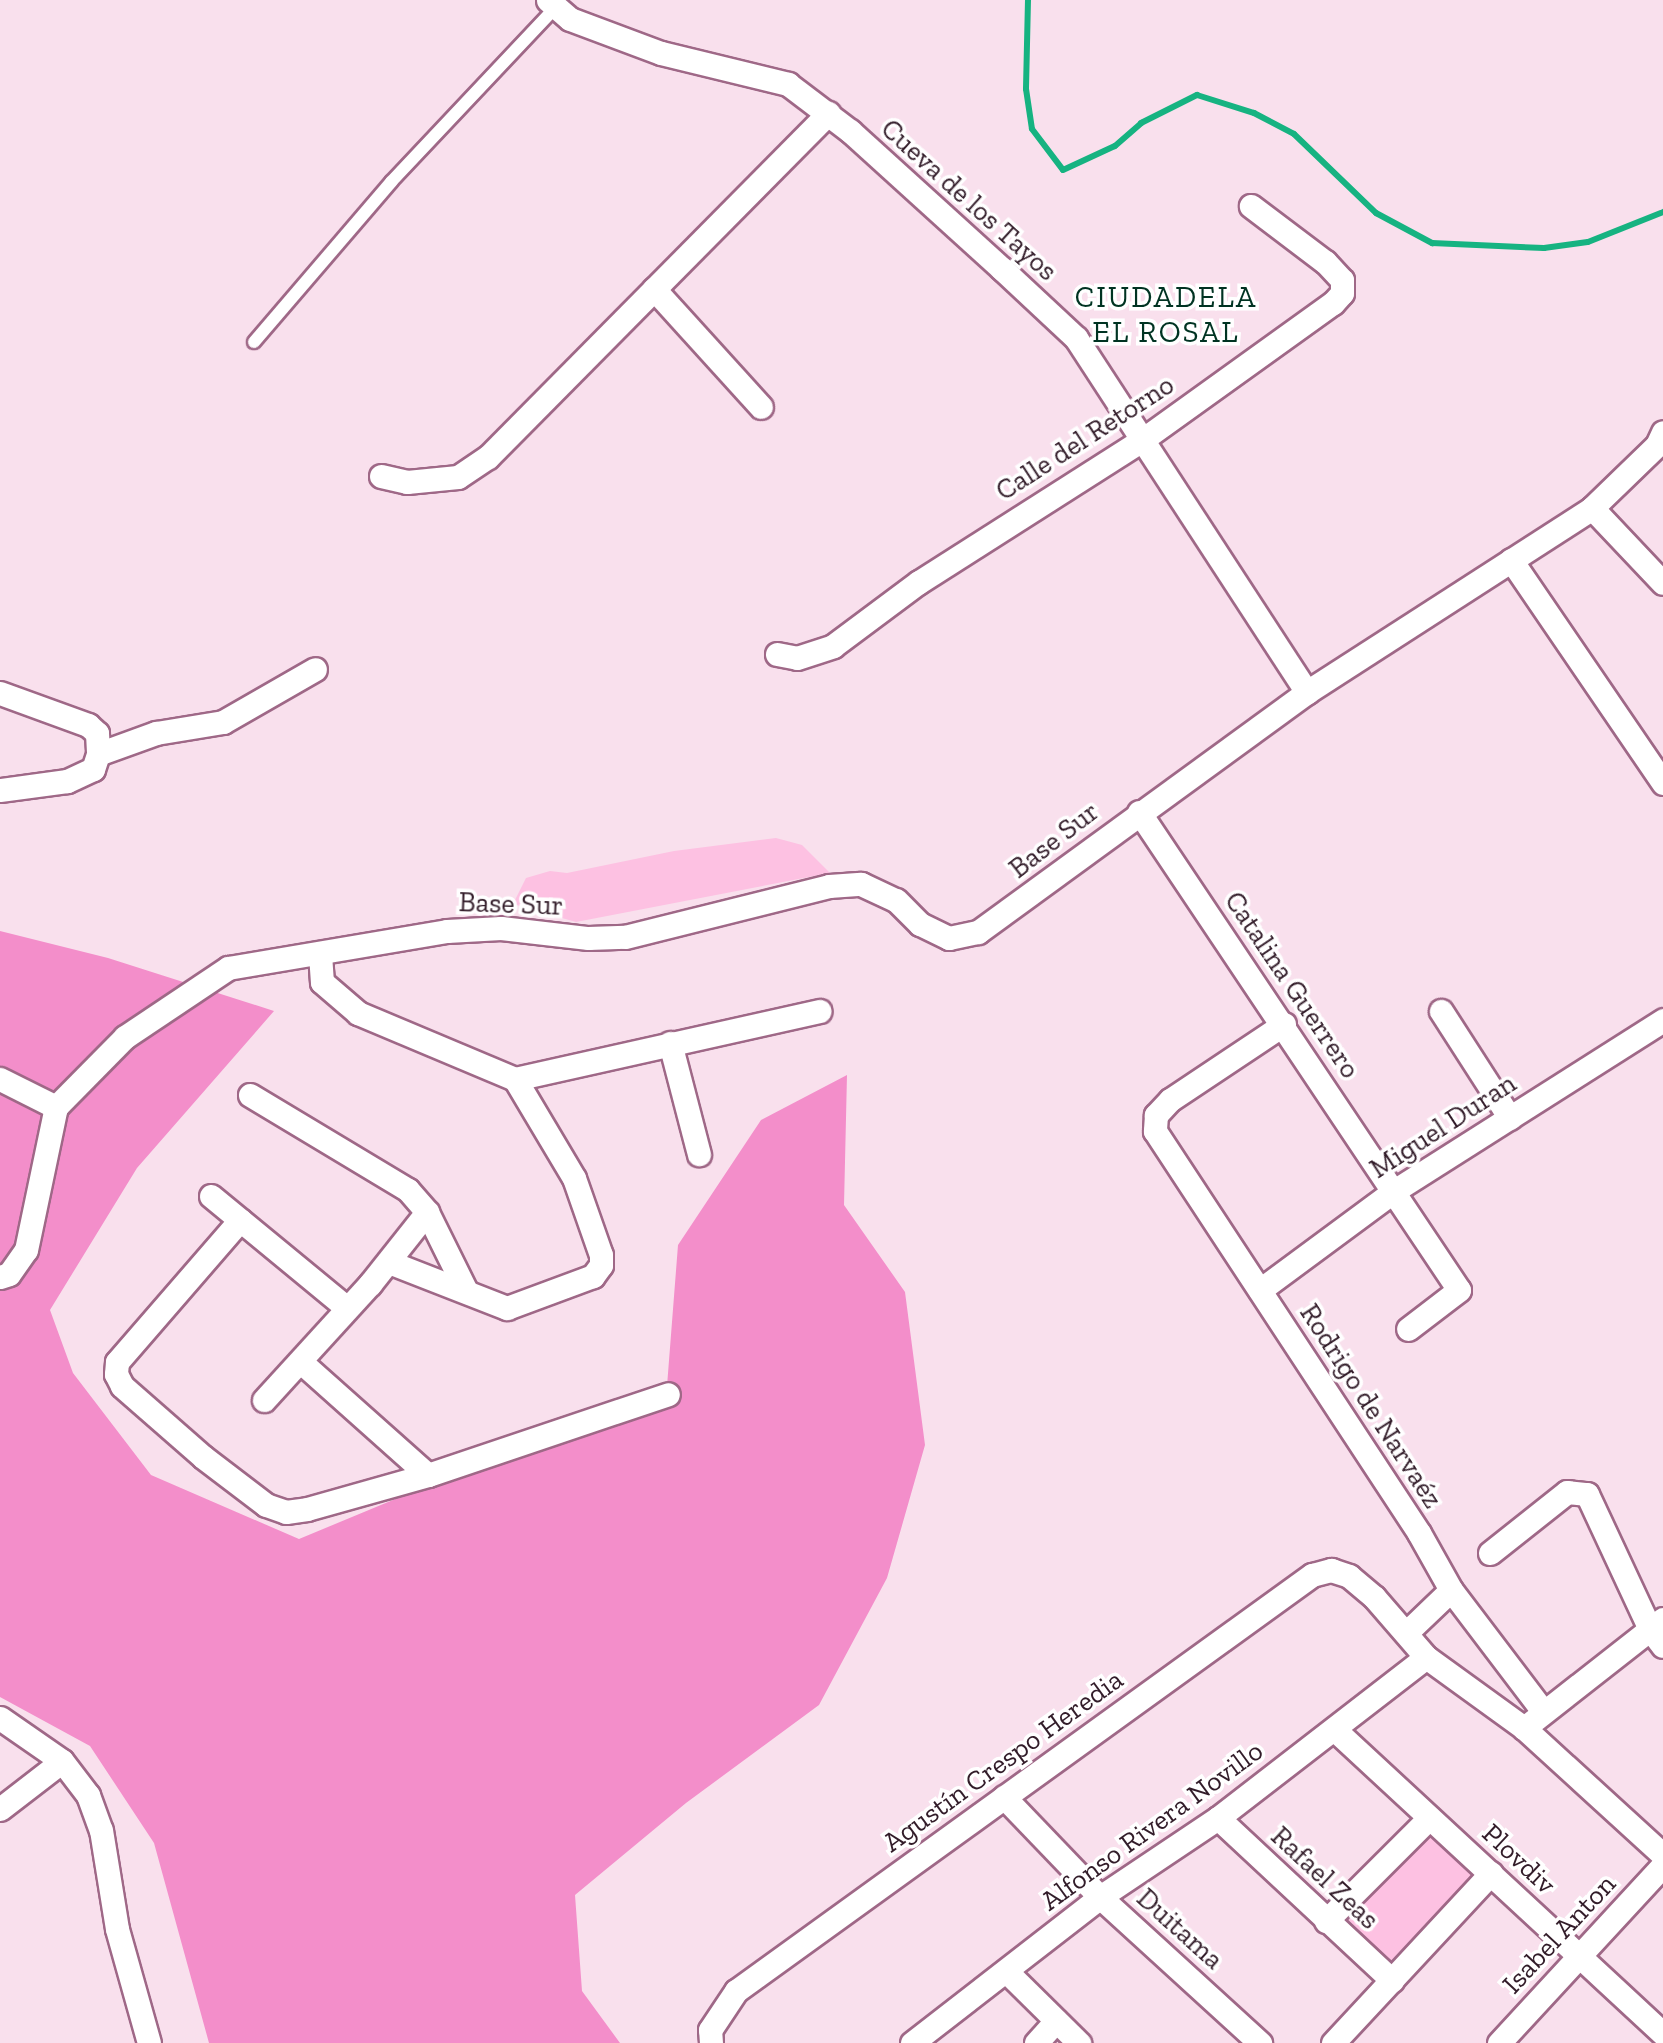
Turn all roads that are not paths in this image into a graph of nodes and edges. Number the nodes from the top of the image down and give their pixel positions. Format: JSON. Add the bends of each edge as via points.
{"nodes":[{"id":1,"x":552,"y":3,"type":"edge"},
{"id":2,"x":828,"y":113,"type":"junction"},
{"id":3,"x":1251,"y":206,"type":"dead end"},
{"id":4,"x":654,"y":289,"type":"junction"},
{"id":5,"x":254,"y":342,"type":"dead end"},
{"id":6,"x":761,"y":407,"type":"dead end"},
{"id":7,"x":1663,"y":432,"type":"edge"},
{"id":8,"x":1142,"y":440,"type":"junction"},
{"id":9,"x":381,"y":476,"type":"dead end"},
{"id":10,"x":1592,"y":508,"type":"junction"},
{"id":11,"x":1511,"y":560,"type":"junction"},
{"id":12,"x":1663,"y":583,"type":"edge"},
{"id":13,"x":777,"y":654,"type":"dead end"},
{"id":14,"x":316,"y":669,"type":"dead end"},
{"id":15,"x":1307,"y":692,"type":"junction"},
{"id":16,"x":0,"y":693,"type":"edge"},
{"id":17,"x":98,"y":754,"type":"junction"},
{"id":18,"x":1663,"y":783,"type":"edge"},
{"id":19,"x":0,"y":790,"type":"edge"},
{"id":20,"x":1139,"y":812,"type":"junction"},
{"id":21,"x":320,"y":954,"type":"junction"},
{"id":22,"x":818,"y":1010,"type":"dead end"},
{"id":23,"x":1441,"y":1010,"type":"dead end"},
{"id":24,"x":1663,"y":1020,"type":"edge"},
{"id":25,"x":1284,"y":1024,"type":"junction"},
{"id":26,"x":670,"y":1043,"type":"junction"},
{"id":27,"x":0,"y":1079,"type":"edge"},
{"id":28,"x":515,"y":1079,"type":"junction"},
{"id":29,"x":250,"y":1095,"type":"dead end"},
{"id":30,"x":56,"y":1107,"type":"junction"},
{"id":31,"x":1510,"y":1118,"type":"junction"},
{"id":32,"x":699,"y":1154,"type":"dead end"},
{"id":33,"x":1394,"y":1191,"type":"junction"},
{"id":34,"x":211,"y":1196,"type":"dead end"},
{"id":35,"x":427,"y":1212,"type":"junction"},
{"id":36,"x":240,"y":1220,"type":"junction"},
{"id":37,"x":388,"y":1262,"type":"junction"},
{"id":38,"x":0,"y":1277,"type":"edge"},
{"id":39,"x":1259,"y":1290,"type":"junction"},
{"id":40,"x":466,"y":1292,"type":"junction"},
{"id":41,"x":347,"y":1308,"type":"junction"},
{"id":42,"x":1408,"y":1329,"type":"dead end"},
{"id":43,"x":301,"y":1362,"type":"junction"},
{"id":44,"x":668,"y":1394,"type":"dead end"},
{"id":45,"x":264,"y":1400,"type":"dead end"},
{"id":46,"x":428,"y":1475,"type":"junction"},
{"id":47,"x":1490,"y":1553,"type":"dead end"},
{"id":48,"x":1451,"y":1590,"type":"junction"},
{"id":49,"x":1659,"y":1631,"type":"edge"},
{"id":50,"x":1406,"y":1633,"type":"junction"},
{"id":51,"x":1426,"y":1657,"type":"junction"},
{"id":52,"x":1542,"y":1710,"type":"junction"},
{"id":53,"x":0,"y":1718,"type":"edge"},
{"id":54,"x":1524,"y":1728,"type":"junction"},
{"id":55,"x":1334,"y":1729,"type":"junction"},
{"id":56,"x":62,"y":1761,"type":"junction"},
{"id":57,"x":1004,"y":1797,"type":"junction"},
{"id":58,"x":0,"y":1809,"type":"edge"},
{"id":59,"x":1218,"y":1818,"type":"junction"},
{"id":60,"x":1429,"y":1818,"type":"junction"},
{"id":61,"x":1663,"y":1855,"type":"edge"},
{"id":62,"x":1663,"y":1865,"type":"edge"},
{"id":63,"x":1491,"y":1873,"type":"junction"},
{"id":64,"x":1100,"y":1896,"type":"junction"},
{"id":65,"x":1326,"y":1921,"type":"junction"},
{"id":66,"x":1579,"y":1955,"type":"junction"},
{"id":67,"x":1006,"y":1971,"type":"junction"},
{"id":68,"x":1392,"y":1980,"type":"junction"},
{"id":69,"x":1056,"y":2021,"type":"junction"},
{"id":70,"x":1663,"y":2035,"type":"edge"},
{"id":71,"x":711,"y":2036,"type":"edge"},
{"id":72,"x":149,"y":2043,"type":"edge"},
{"id":73,"x":912,"y":2043,"type":"edge"},
{"id":74,"x":1036,"y":2043,"type":"edge"},
{"id":75,"x":1079,"y":2043,"type":"edge"},
{"id":76,"x":1261,"y":2043,"type":"edge"},
{"id":77,"x":1333,"y":2043,"type":"edge"},
{"id":78,"x":1499,"y":2043,"type":"edge"},
{"id":79,"x":1657,"y":2043,"type":"edge"}],
"edges":[{"from":1,"to":2,"type":"street","name":"Cueva de los Tayos","via":[[570,19],[661,52],[788,84]]},
{"from":1,"to":5,"type":"lane"},
{"from":2,"to":4,"type":"street"},
{"from":2,"to":8,"type":"street","name":"Cueva de los Tayos","via":[[1076,338]]},
{"from":3,"to":8,"type":"street","name":"Calle del Retorno","via":[[1325,262],[1342,281],[1342,293]]},
{"from":4,"to":6,"type":"street"},
{"from":4,"to":9,"type":"street","via":[[488,457],[458,477],[407,482]]},
{"from":7,"to":10,"type":"street","via":[[1657,445]]},
{"from":8,"to":13,"type":"street","name":"Calle del Retorno","via":[[919,582],[833,646],[797,658]]},
{"from":8,"to":15,"type":"street","name":"Cueva de los Tayos"},
{"from":10,"to":11,"type":"street"},
{"from":10,"to":12,"type":"street"},
{"from":11,"to":15,"type":"street"},
{"from":11,"to":18,"type":"street"},
{"from":14,"to":17,"type":"street","via":[[223,722],[156,733]]},
{"from":15,"to":20,"type":"street","name":"Base Sur"},
{"from":16,"to":17,"type":"street","via":[[88,725],[97,733]]},
{"from":17,"to":19,"type":"street","via":[[93,769],[67,781]]},
{"from":20,"to":21,"type":"street","name":"Base Sur","via":[[978,932],[949,938],[920,924],[896,900],[861,884],[829,886],[625,937],[588,938],[501,928],[447,931]]},
{"from":20,"to":25,"type":"street","name":"Catalina Guerrero"},
{"from":21,"to":28,"type":"street","via":[[322,982],[358,1013]]},
{"from":21,"to":30,"type":"street","name":"Base Sur","via":[[228,968],[125,1037]]},
{"from":22,"to":26,"type":"street"},
{"from":23,"to":31,"type":"street"},
{"from":24,"to":31,"type":"street","name":"Miguel Duran"},
{"from":25,"to":33,"type":"street","name":"Catalina Guerrero"},
{"from":25,"to":39,"type":"street","name":"Rodrigo de Narvaéz","via":[[1170,1100],[1156,1115],[1155,1131]]},
{"from":26,"to":28,"type":"street"},
{"from":26,"to":32,"type":"street"},
{"from":27,"to":30,"type":"street"},
{"from":28,"to":40,"type":"street","via":[[573,1178],[601,1265],[593,1276],[507,1308]]},
{"from":29,"to":35,"type":"street","via":[[408,1190]]},
{"from":30,"to":38,"type":"street","via":[[26,1251],[9,1274]]},
{"from":31,"to":33,"type":"street","name":"Miguel Duran"},
{"from":33,"to":39,"type":"street","name":"Miguel Duran"},
{"from":33,"to":42,"type":"street","name":"Catalina Guerrero","via":[[1459,1290]]},
{"from":34,"to":36,"type":"street"},
{"from":35,"to":37,"type":"street"},
{"from":35,"to":40,"type":"street"},
{"from":36,"to":41,"type":"street"},
{"from":36,"to":46,"type":"street","via":[[117,1362],[122,1386],[266,1505],[286,1512]]},
{"from":37,"to":40,"type":"street"},
{"from":37,"to":41,"type":"street"},
{"from":39,"to":48,"type":"street","name":"Rodrigo de Narvaéz","via":[[1419,1533]]},
{"from":41,"to":43,"type":"street"},
{"from":43,"to":45,"type":"street"},
{"from":43,"to":46,"type":"street"},
{"from":44,"to":46,"type":"street"},
{"from":47,"to":49,"type":"street","via":[[1567,1492],[1587,1494]]},
{"from":48,"to":50,"type":"street"},
{"from":48,"to":52,"type":"street","name":"Rodrigo de Narvaéz"},
{"from":49,"to":52,"type":"street"},
{"from":50,"to":51,"type":"street"},
{"from":50,"to":57,"type":"street","name":"Agustín Crespo Heredia","via":[[1349,1576],[1331,1570],[1312,1575]]},
{"from":51,"to":54,"type":"street"},
{"from":51,"to":55,"type":"street","name":"Alfonso Rivera Novillo"},
{"from":52,"to":54,"type":"street"},
{"from":53,"to":56,"type":"street"},
{"from":54,"to":61,"type":"street"},
{"from":55,"to":59,"type":"street","name":"Alfonso Rivera Novillo"},
{"from":55,"to":60,"type":"street","name":"Plovdiv"},
{"from":56,"to":58,"type":"street"},
{"from":56,"to":72,"type":"street","via":[[88,1795],[101,1830],[117,1929]]},
{"from":57,"to":64,"type":"street","name":"Duitama"},
{"from":57,"to":71,"type":"street","name":"Agustín Crespo Heredia","via":[[736,1992]]},
{"from":59,"to":64,"type":"street","name":"Alfonso Rivera Novillo"},
{"from":59,"to":65,"type":"street","name":"Rafael Zeas"},
{"from":60,"to":63,"type":"street","name":"Plovdiv"},
{"from":60,"to":65,"type":"street"},
{"from":62,"to":66,"type":"street","name":"Isabel Anton"},
{"from":63,"to":66,"type":"street","name":"Plovdiv"},
{"from":63,"to":68,"type":"street"},
{"from":64,"to":67,"type":"street","name":"Alfonso Rivera Novillo"},
{"from":64,"to":76,"type":"street","name":"Duitama"},
{"from":65,"to":68,"type":"street","name":"Rafael Zeas"},
{"from":66,"to":70,"type":"street","name":"Plovdiv"},
{"from":66,"to":78,"type":"street","name":"Isabel Anton"},
{"from":67,"to":69,"type":"street"},
{"from":67,"to":73,"type":"street","name":"Alfonso Rivera Novillo"},
{"from":68,"to":77,"type":"street"},
{"from":69,"to":74,"type":"street"},
{"from":69,"to":75,"type":"street"},
{"from":70,"to":79,"type":"street"}]}
